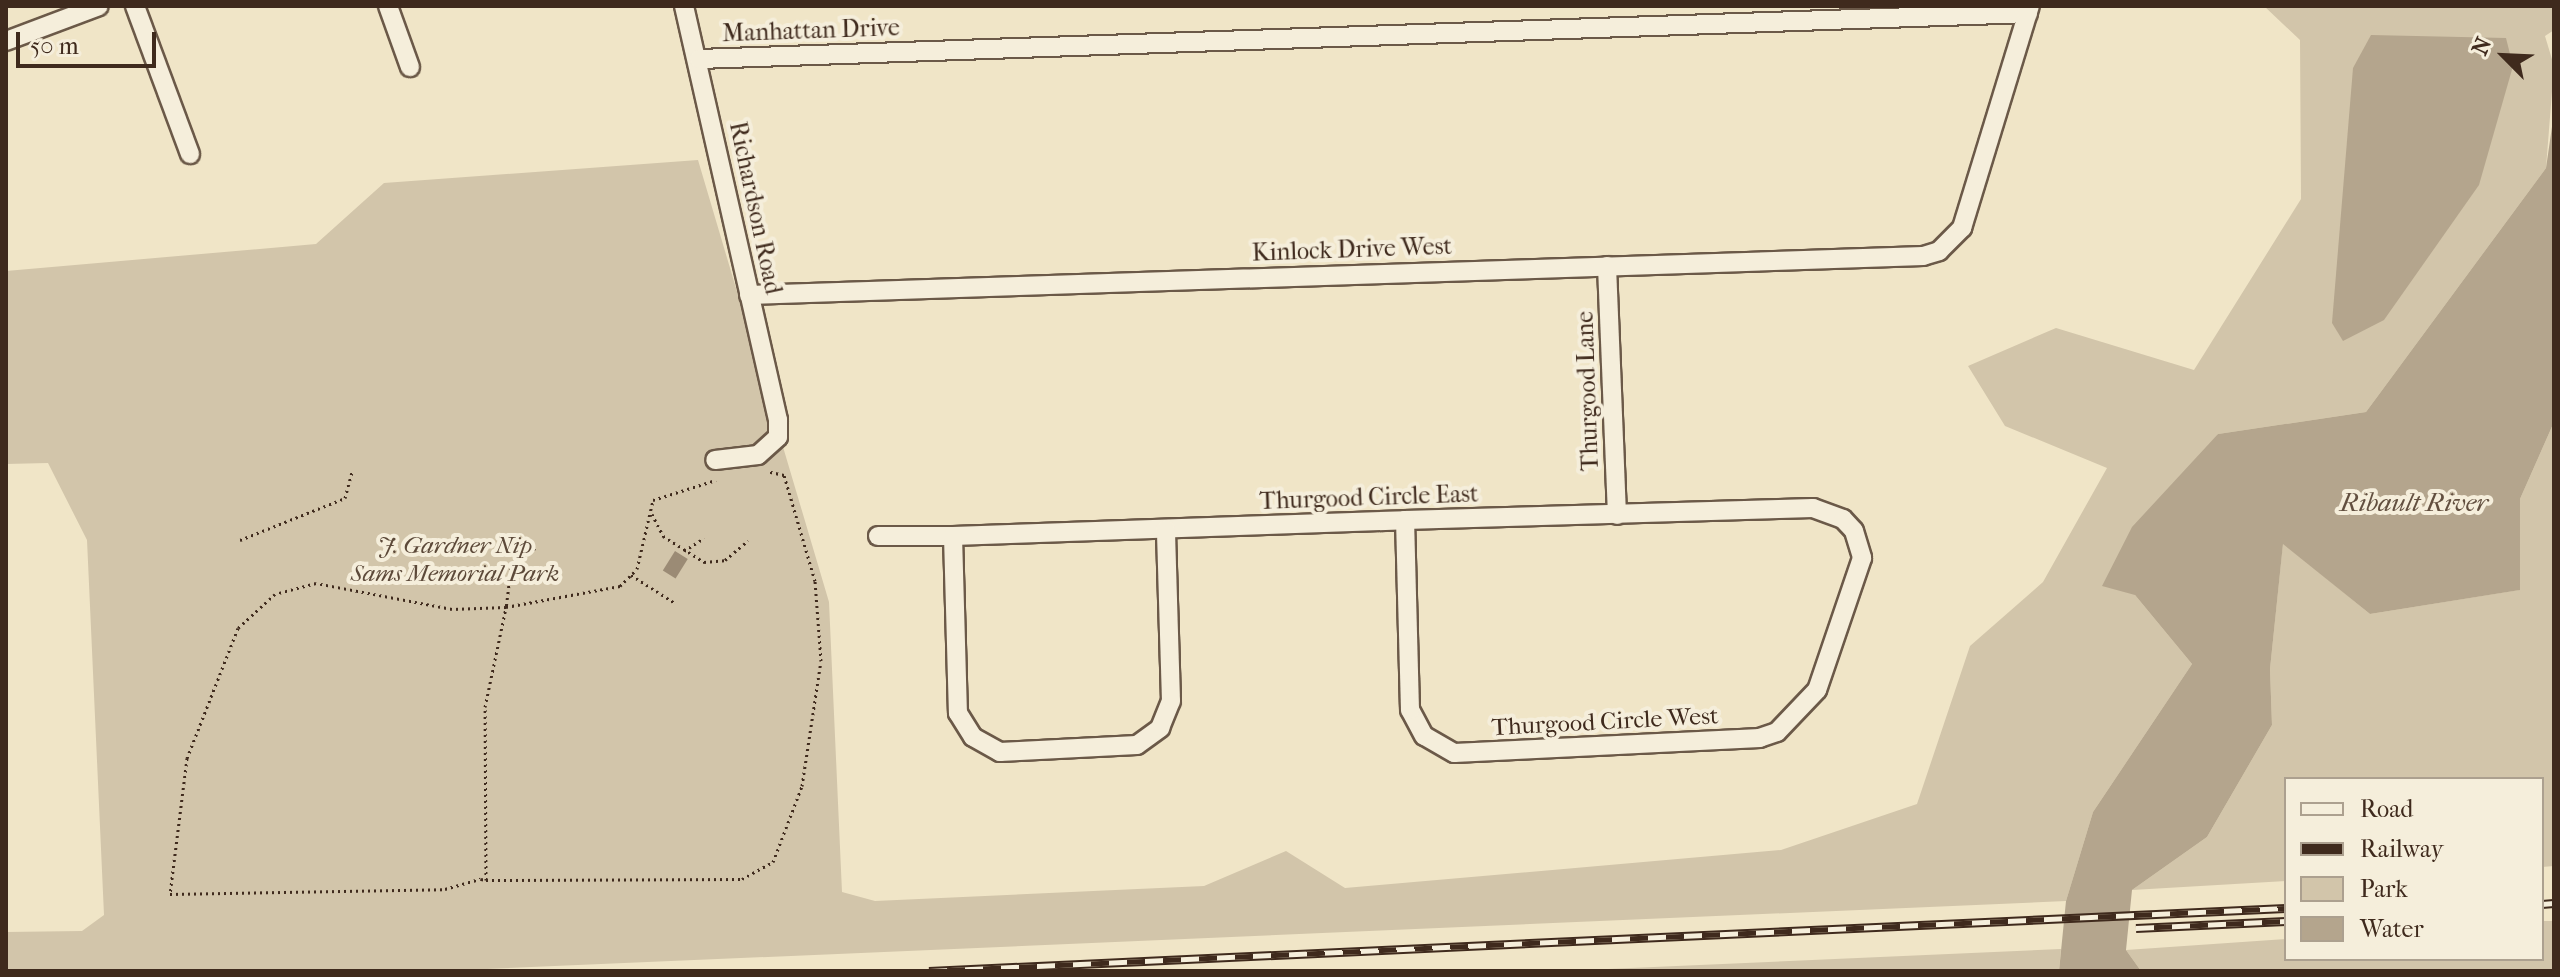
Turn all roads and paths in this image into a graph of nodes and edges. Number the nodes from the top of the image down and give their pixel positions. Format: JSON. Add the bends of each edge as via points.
{"nodes":[{"id":1,"x":99,"y":6,"type":"edge"},
{"id":2,"x":135,"y":6,"type":"edge"},
{"id":3,"x":388,"y":6,"type":"edge"},
{"id":4,"x":684,"y":6,"type":"edge"},
{"id":5,"x":2029,"y":10,"type":"edge"},
{"id":6,"x":6,"y":41,"type":"edge"},
{"id":7,"x":699,"y":59,"type":"junction"},
{"id":8,"x":410,"y":67,"type":"dead end"},
{"id":9,"x":190,"y":154,"type":"dead end"},
{"id":10,"x":1607,"y":266,"type":"junction"},
{"id":11,"x":749,"y":295,"type":"junction"},
{"id":12,"x":715,"y":460,"type":"dead end"},
{"id":13,"x":352,"y":472,"type":"dead end"},
{"id":14,"x":760,"y":472,"type":"dead end"},
{"id":15,"x":728,"y":478,"type":"dead end"},
{"id":16,"x":652,"y":514,"type":"junction"},
{"id":17,"x":1617,"y":515,"type":"junction"},
{"id":18,"x":1405,"y":520,"type":"junction"},
{"id":19,"x":1166,"y":529,"type":"junction"},
{"id":20,"x":878,"y":536,"type":"dead end"},
{"id":21,"x":953,"y":536,"type":"junction"},
{"id":22,"x":704,"y":538,"type":"dead end"},
{"id":23,"x":240,"y":540,"type":"dead end"},
{"id":24,"x":748,"y":541,"type":"dead end"},
{"id":25,"x":535,"y":548,"type":"dead end"},
{"id":26,"x":684,"y":551,"type":"junction"},
{"id":27,"x":631,"y":575,"type":"junction"},
{"id":28,"x":675,"y":603,"type":"dead end"},
{"id":29,"x":506,"y":607,"type":"junction"},
{"id":30,"x":1790,"y":723,"type":"joint"},
{"id":31,"x":486,"y":880,"type":"junction"}],
"edges":[{"from":1,"to":6,"type":"street"},
{"from":2,"to":9,"type":"street"},
{"from":3,"to":8,"type":"street"},
{"from":4,"to":7,"type":"street","name":"Richardson Road"},
{"from":5,"to":7,"type":"street","name":"Manhattan Drive"},
{"from":5,"to":10,"type":"street","name":"Kinlock Drive West","via":[[1969,211],[1952,241],[1923,256]]},
{"from":7,"to":11,"type":"street","name":"Richardson Road"},
{"from":10,"to":11,"type":"street","name":"Kinlock Drive West"},
{"from":10,"to":17,"type":"street","name":"Thurgood Lane"},
{"from":11,"to":12,"type":"street","name":"Richardson Road","via":[[778,437],[758,455]]},
{"from":13,"to":23,"type":"path","via":[[345,498]]},
{"from":14,"to":31,"type":"path","via":[[784,475],[815,581],[821,661],[802,786],[773,862],[742,879]]},
{"from":15,"to":16,"type":"path","via":[[672,490],[653,500]]},
{"from":16,"to":26,"type":"path","via":[[663,536]]},
{"from":16,"to":27,"type":"path"},
{"from":17,"to":18,"type":"street","name":"Thurgood Circle East"},
{"from":17,"to":30,"type":"street","name":"Thurgood Circle East","via":[[1813,508],[1843,519],[1854,531],[1860,574],[1817,690]]},
{"from":18,"to":19,"type":"street","name":"Thurgood Circle East"},
{"from":18,"to":30,"type":"street","name":"Thurgood Circle West","via":[[1410,710],[1424,736],[1454,753],[1760,738]]},
{"from":19,"to":21,"type":"street","name":"Thurgood Circle East"},
{"from":19,"to":21,"type":"street","via":[[1171,701],[1160,728],[1137,745],[1000,752],[973,737],[958,713]]},
{"from":20,"to":21,"type":"street","name":"Thurgood Circle East"},
{"from":22,"to":26,"type":"path"},
{"from":24,"to":26,"type":"path","via":[[725,560],[704,562]]},
{"from":25,"to":29,"type":"path","via":[[511,568]]},
{"from":27,"to":28,"type":"path"},
{"from":27,"to":29,"type":"path","via":[[620,586]]},
{"from":29,"to":31,"type":"path","via":[[485,707]]},
{"from":29,"to":31,"type":"path","via":[[452,609],[316,583],[275,594],[238,628],[211,689],[187,758],[169,869],[170,894],[445,889]]}]}
